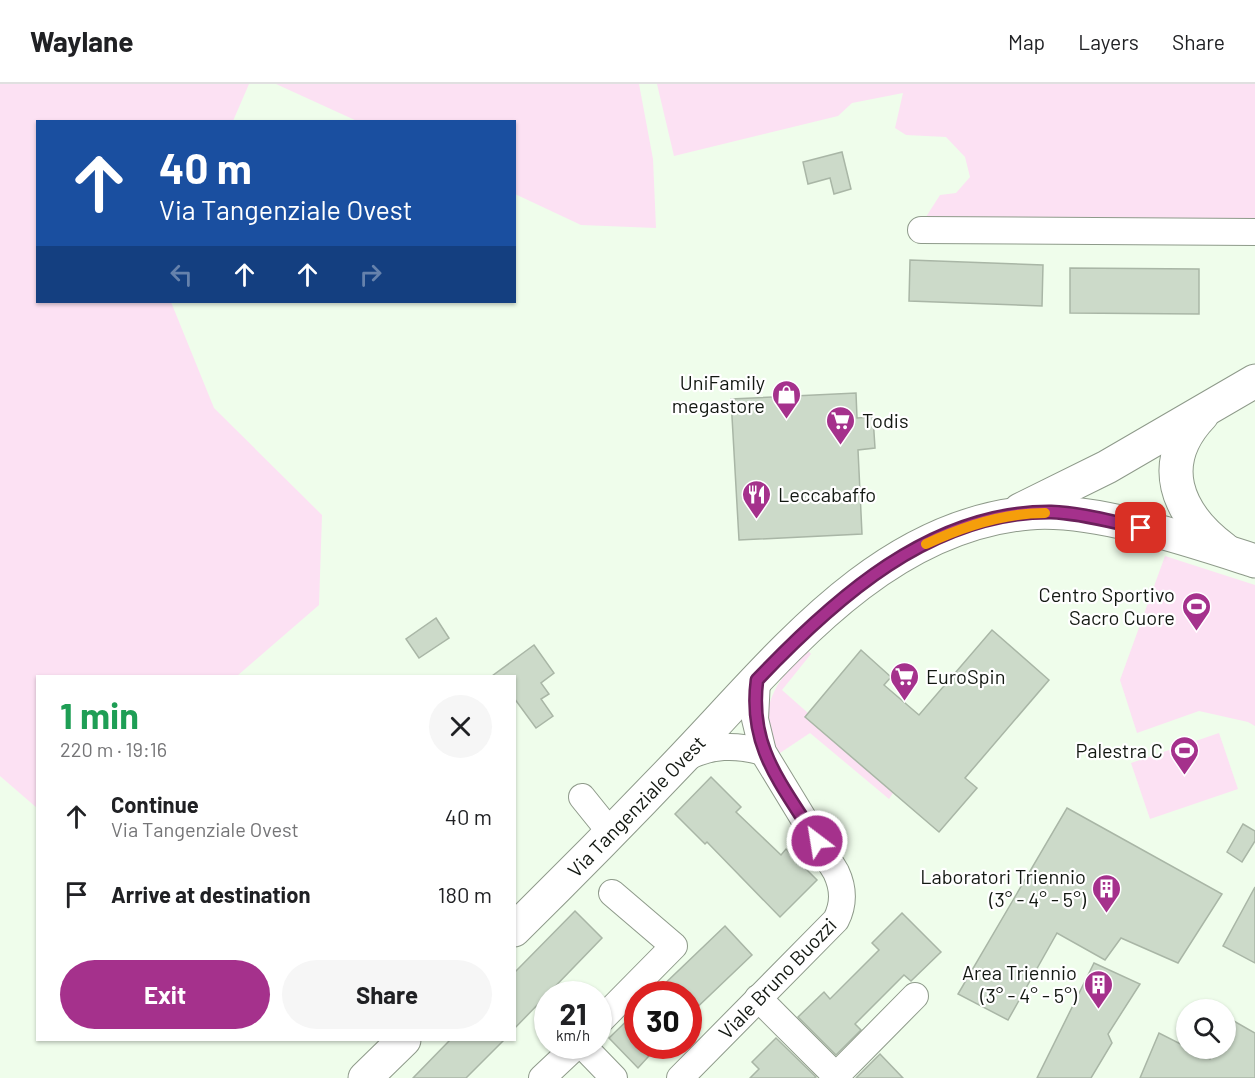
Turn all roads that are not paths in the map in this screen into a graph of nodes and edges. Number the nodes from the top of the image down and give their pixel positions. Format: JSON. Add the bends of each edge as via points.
{"nodes":[{"id":1,"x":921,"y":230,"type":"dead end"},
{"id":2,"x":1255,"y":232,"type":"edge"},
{"id":3,"x":1255,"y":381,"type":"edge"},
{"id":4,"x":1208,"y":410,"type":"junction"},
{"id":5,"x":1010,"y":515,"type":"junction"},
{"id":6,"x":1242,"y":557,"type":"edge"},
{"id":7,"x":757,"y":680,"type":"junction"},
{"id":8,"x":763,"y":752,"type":"junction"},
{"id":9,"x":683,"y":758,"type":"junction"},
{"id":10,"x":582,"y":797,"type":"dead end"},
{"id":11,"x":611,"y":833,"type":"junction"},
{"id":12,"x":612,"y":893,"type":"dead end"},
{"id":13,"x":516,"y":928,"type":"edge"},
{"id":14,"x":915,"y":996,"type":"dead end"},
{"id":15,"x":758,"y":998,"type":"junction"},
{"id":16,"x":612,"y":1009,"type":"edge"},
{"id":17,"x":403,"y":1041,"type":"edge"},
{"id":18,"x":562,"y":1059,"type":"edge"},
{"id":19,"x":596,"y":1059,"type":"edge"},
{"id":20,"x":835,"y":1077,"type":"edge"},
{"id":21,"x":365,"y":1078,"type":"edge"},
{"id":22,"x":542,"y":1078,"type":"edge"},
{"id":23,"x":614,"y":1078,"type":"edge"},
{"id":24,"x":680,"y":1078,"type":"edge"}],
"edges":[{"from":1,"to":2,"type":"street"},
{"from":3,"to":4,"type":"main road"},
{"from":4,"to":5,"type":"main road","via":[[1107,467]]},
{"from":4,"to":6,"type":"main road","via":[[1184,443],[1176,467],[1176,485],[1193,518]]},
{"from":5,"to":6,"type":"main road","name":"Via Tangenziale Ovest","via":[[1074,514],[1141,528]]},
{"from":5,"to":7,"type":"main road","name":"Via Tangenziale Ovest","via":[[936,540],[887,566],[835,604]]},
{"from":7,"to":8,"type":"street","via":[[755,719]]},
{"from":7,"to":9,"type":"main road","name":"Via Tangenziale Ovest"},
{"from":8,"to":9,"type":"street","via":[[725,746]]},
{"from":8,"to":15,"type":"street","name":"Viale Bruno Buozzi","via":[[836,872],[843,899],[836,920]]},
{"from":9,"to":11,"type":"main road","name":"Via Tangenziale Ovest"},
{"from":10,"to":11,"type":"street"},
{"from":11,"to":13,"type":"main road","name":"Via Tangenziale Ovest"},
{"from":12,"to":16,"type":"street","via":[[674,946]]},
{"from":14,"to":20,"type":"street"},
{"from":15,"to":20,"type":"street"},
{"from":15,"to":24,"type":"street","name":"Viale Bruno Buozzi"},
{"from":17,"to":21,"type":"main road"},
{"from":18,"to":22,"type":"street"},
{"from":19,"to":23,"type":"street"}]}
